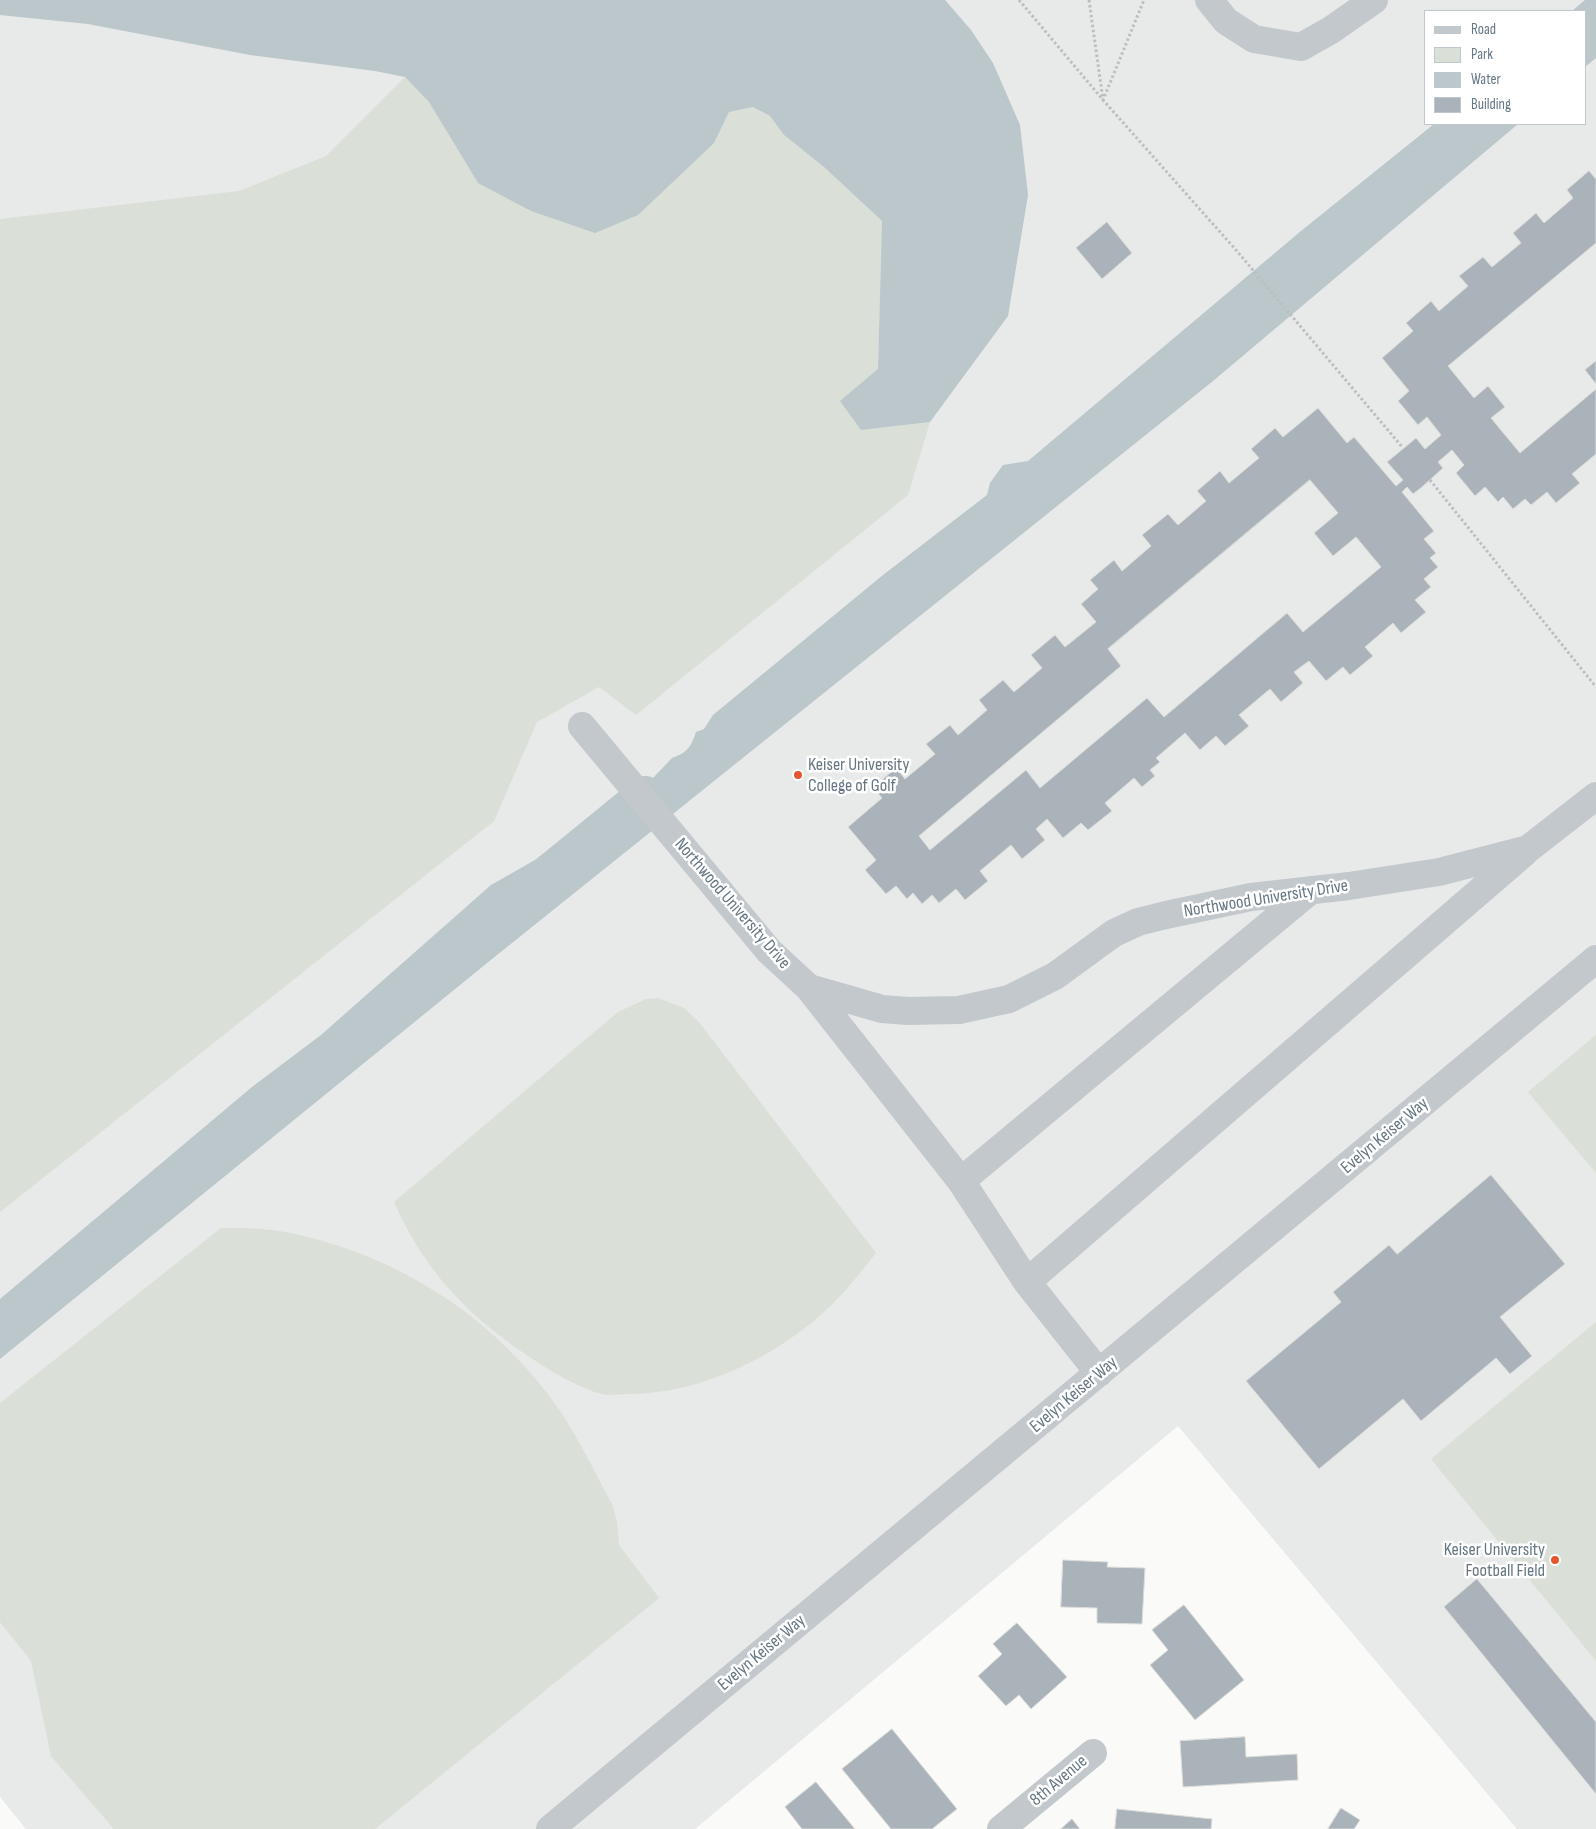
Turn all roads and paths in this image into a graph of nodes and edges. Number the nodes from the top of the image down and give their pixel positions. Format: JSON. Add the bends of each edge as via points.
{"nodes":[{"id":1,"x":1019,"y":0,"type":"edge"},
{"id":2,"x":1090,"y":0,"type":"edge"},
{"id":3,"x":1144,"y":0,"type":"edge"},
{"id":4,"x":1209,"y":0,"type":"edge"},
{"id":5,"x":1374,"y":0,"type":"edge"},
{"id":6,"x":1103,"y":100,"type":"junction"},
{"id":7,"x":1403,"y":448,"type":"dead end"},
{"id":8,"x":1430,"y":480,"type":"dead end"},
{"id":9,"x":1596,"y":687,"type":"edge"},
{"id":10,"x":582,"y":726,"type":"dead end"},
{"id":11,"x":1596,"y":796,"type":"edge"},
{"id":12,"x":1528,"y":849,"type":"junction"},
{"id":13,"x":1311,"y":890,"type":"junction"},
{"id":14,"x":1596,"y":959,"type":"edge"},
{"id":15,"x":809,"y":988,"type":"junction"},
{"id":16,"x":960,"y":1181,"type":"junction"},
{"id":17,"x":1027,"y":1282,"type":"junction"},
{"id":18,"x":1099,"y":1373,"type":"junction"},
{"id":19,"x":1094,"y":1752,"type":"dead end"},
{"id":20,"x":550,"y":1829,"type":"edge"},
{"id":21,"x":1001,"y":1829,"type":"edge"}],
"edges":[{"from":1,"to":6,"type":"path"},
{"from":2,"to":6,"type":"path"},
{"from":3,"to":6,"type":"path"},
{"from":4,"to":5,"type":"street","via":[[1226,21],[1254,39],[1300,46],[1331,30]]},
{"from":6,"to":7,"type":"path","via":[[1236,250]]},
{"from":8,"to":9,"type":"path"},
{"from":10,"to":15,"type":"street","name":"Northwood University Drive","via":[[769,950]]},
{"from":11,"to":12,"type":"street","name":"Northwood University Drive"},
{"from":12,"to":13,"type":"street","name":"Northwood University Drive","via":[[1439,872]]},
{"from":12,"to":17,"type":"street"},
{"from":13,"to":15,"type":"street","name":"Northwood University Drive","via":[[1251,897],[1138,922],[1114,933],[1032,989],[985,1006],[959,1010],[882,1009]]},
{"from":13,"to":16,"type":"street"},
{"from":14,"to":18,"type":"street","name":"Evelyn Keiser Way"},
{"from":15,"to":16,"type":"street"},
{"from":16,"to":17,"type":"street"},
{"from":17,"to":18,"type":"street"},
{"from":18,"to":20,"type":"street","name":"Evelyn Keiser Way"},
{"from":19,"to":21,"type":"street","name":"8th Avenue"}]}
